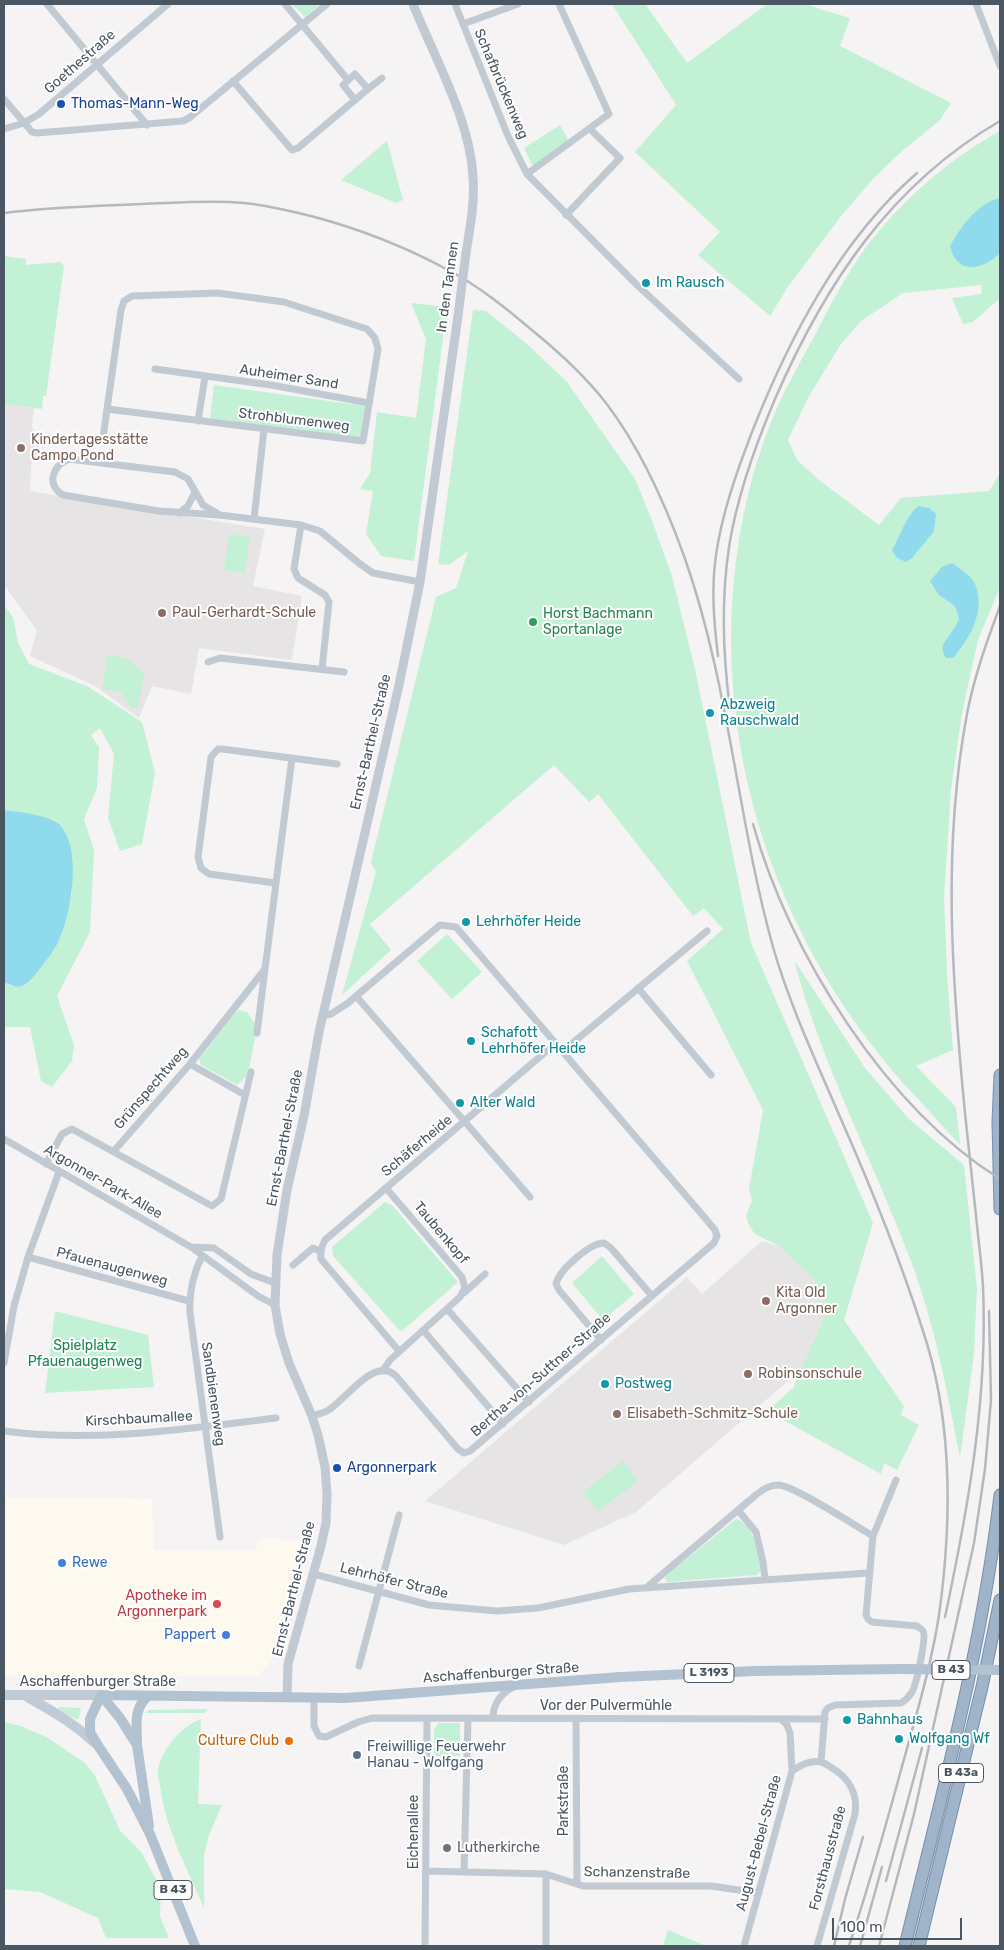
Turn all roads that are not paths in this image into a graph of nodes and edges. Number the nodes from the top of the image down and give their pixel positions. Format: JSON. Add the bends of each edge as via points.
{"nodes":[{"id":1,"x":46,"y":4,"type":"edge"},
{"id":2,"x":167,"y":4,"type":"edge"},
{"id":3,"x":285,"y":4,"type":"edge"},
{"id":4,"x":327,"y":4,"type":"edge"},
{"id":5,"x":414,"y":4,"type":"edge"},
{"id":6,"x":455,"y":4,"type":"edge"},
{"id":7,"x":518,"y":4,"type":"edge"},
{"id":8,"x":559,"y":4,"type":"edge"},
{"id":9,"x":976,"y":4,"type":"edge"},
{"id":10,"x":302,"y":24,"type":"junction"},
{"id":11,"x":463,"y":24,"type":"junction"},
{"id":12,"x":97,"y":64,"type":"junction"},
{"id":13,"x":1000,"y":66,"type":"edge"},
{"id":14,"x":382,"y":78,"type":"dead end"},
{"id":15,"x":348,"y":80,"type":"junction"},
{"id":16,"x":233,"y":81,"type":"junction"},
{"id":17,"x":368,"y":89,"type":"junction"},
{"id":18,"x":4,"y":98,"type":"edge"},
{"id":19,"x":355,"y":100,"type":"junction"},
{"id":20,"x":24,"y":123,"type":"junction"},
{"id":21,"x":147,"y":125,"type":"junction"},
{"id":22,"x":4,"y":129,"type":"edge"},
{"id":23,"x":590,"y":129,"type":"junction"},
{"id":24,"x":527,"y":174,"type":"junction"},
{"id":25,"x":566,"y":215,"type":"junction"},
{"id":26,"x":155,"y":369,"type":"dead end"},
{"id":27,"x":205,"y":377,"type":"junction"},
{"id":28,"x":740,"y":380,"type":"dead end"},
{"id":29,"x":369,"y":403,"type":"junction"},
{"id":30,"x":107,"y":409,"type":"junction"},
{"id":31,"x":198,"y":421,"type":"junction"},
{"id":32,"x":264,"y":429,"type":"junction"},
{"id":33,"x":103,"y":438,"type":"dead end"},
{"id":34,"x":195,"y":492,"type":"junction"},
{"id":35,"x":178,"y":513,"type":"junction"},
{"id":36,"x":220,"y":515,"type":"junction"},
{"id":37,"x":254,"y":519,"type":"junction"},
{"id":38,"x":301,"y":525,"type":"junction"},
{"id":39,"x":420,"y":582,"type":"junction"},
{"id":40,"x":208,"y":662,"type":"dead end"},
{"id":41,"x":322,"y":669,"type":"junction"},
{"id":42,"x":344,"y":672,"type":"dead end"},
{"id":43,"x":292,"y":758,"type":"junction"},
{"id":44,"x":337,"y":764,"type":"dead end"},
{"id":45,"x":275,"y":883,"type":"junction"},
{"id":46,"x":707,"y":931,"type":"dead end"},
{"id":47,"x":265,"y":969,"type":"junction"},
{"id":48,"x":638,"y":988,"type":"junction"},
{"id":49,"x":356,"y":996,"type":"junction"},
{"id":50,"x":323,"y":1016,"type":"junction"},
{"id":51,"x":257,"y":1033,"type":"dead end"},
{"id":52,"x":556,"y":1043,"type":"junction"},
{"id":53,"x":563,"y":1051,"type":"junction"},
{"id":54,"x":190,"y":1064,"type":"junction"},
{"id":55,"x":251,"y":1072,"type":"dead end"},
{"id":56,"x":711,"y":1075,"type":"dead end"},
{"id":57,"x":1000,"y":1075,"type":"edge"},
{"id":58,"x":245,"y":1095,"type":"junction"},
{"id":59,"x":465,"y":1122,"type":"junction"},
{"id":60,"x":4,"y":1139,"type":"edge"},
{"id":61,"x":114,"y":1151,"type":"junction"},
{"id":62,"x":46,"y":1164,"type":"junction"},
{"id":63,"x":59,"y":1172,"type":"junction"},
{"id":64,"x":386,"y":1188,"type":"junction"},
{"id":65,"x":530,"y":1196,"type":"dead end"},
{"id":66,"x":1000,"y":1209,"type":"edge"},
{"id":67,"x":190,"y":1247,"type":"junction"},
{"id":68,"x":320,"y":1251,"type":"junction"},
{"id":69,"x":28,"y":1256,"type":"junction"},
{"id":70,"x":202,"y":1256,"type":"junction"},
{"id":71,"x":293,"y":1266,"type":"dead end"},
{"id":72,"x":485,"y":1274,"type":"dead end"},
{"id":73,"x":274,"y":1283,"type":"junction"},
{"id":74,"x":652,"y":1296,"type":"junction"},
{"id":75,"x":460,"y":1297,"type":"junction"},
{"id":76,"x":189,"y":1301,"type":"junction"},
{"id":77,"x":275,"y":1305,"type":"junction"},
{"id":78,"x":447,"y":1309,"type":"junction"},
{"id":79,"x":424,"y":1330,"type":"junction"},
{"id":80,"x":601,"y":1340,"type":"junction"},
{"id":81,"x":400,"y":1350,"type":"junction"},
{"id":82,"x":4,"y":1363,"type":"edge"},
{"id":83,"x":384,"y":1369,"type":"junction"},
{"id":84,"x":529,"y":1402,"type":"junction"},
{"id":85,"x":312,"y":1416,"type":"junction"},
{"id":86,"x":276,"y":1418,"type":"dead end"},
{"id":87,"x":503,"y":1424,"type":"junction"},
{"id":88,"x":206,"y":1427,"type":"junction"},
{"id":89,"x":4,"y":1431,"type":"edge"},
{"id":90,"x":896,"y":1480,"type":"dead end"},
{"id":91,"x":1000,"y":1495,"type":"edge"},
{"id":92,"x":738,"y":1510,"type":"junction"},
{"id":93,"x":399,"y":1515,"type":"dead end"},
{"id":94,"x":873,"y":1536,"type":"junction"},
{"id":95,"x":220,"y":1537,"type":"dead end"},
{"id":96,"x":869,"y":1573,"type":"junction"},
{"id":97,"x":314,"y":1574,"type":"junction"},
{"id":98,"x":765,"y":1580,"type":"junction"},
{"id":99,"x":646,"y":1588,"type":"junction"},
{"id":100,"x":378,"y":1591,"type":"junction"},
{"id":101,"x":1000,"y":1600,"type":"edge"},
{"id":102,"x":359,"y":1666,"type":"dead end"},
{"id":103,"x":901,"y":1669,"type":"joint"},
{"id":104,"x":1000,"y":1670,"type":"edge"},
{"id":105,"x":517,"y":1686,"type":"junction"},
{"id":106,"x":4,"y":1694,"type":"edge"},
{"id":107,"x":23,"y":1695,"type":"junction"},
{"id":108,"x":101,"y":1696,"type":"junction"},
{"id":109,"x":148,"y":1696,"type":"junction"},
{"id":110,"x":287,"y":1697,"type":"junction"},
{"id":111,"x":314,"y":1698,"type":"junction"},
{"id":112,"x":493,"y":1718,"type":"junction"},
{"id":113,"x":576,"y":1718,"type":"junction"},
{"id":114,"x":428,"y":1719,"type":"junction"},
{"id":115,"x":468,"y":1719,"type":"junction"},
{"id":116,"x":780,"y":1719,"type":"junction"},
{"id":117,"x":825,"y":1719,"type":"junction"},
{"id":118,"x":97,"y":1744,"type":"junction"},
{"id":119,"x":137,"y":1745,"type":"junction"},
{"id":120,"x":821,"y":1762,"type":"junction"},
{"id":121,"x":792,"y":1771,"type":"junction"},
{"id":122,"x":150,"y":1834,"type":"junction"},
{"id":123,"x":426,"y":1871,"type":"junction"},
{"id":124,"x":464,"y":1872,"type":"junction"},
{"id":125,"x":546,"y":1874,"type":"junction"},
{"id":126,"x":577,"y":1884,"type":"junction"},
{"id":127,"x":759,"y":1893,"type":"junction"},
{"id":128,"x":195,"y":1946,"type":"edge"},
{"id":129,"x":426,"y":1946,"type":"edge"},
{"id":130,"x":546,"y":1946,"type":"edge"},
{"id":131,"x":744,"y":1946,"type":"edge"},
{"id":132,"x":817,"y":1946,"type":"edge"},
{"id":133,"x":905,"y":1946,"type":"edge"},
{"id":134,"x":919,"y":1946,"type":"edge"}],
"edges":[{"from":1,"to":12,"type":"street"},
{"from":2,"to":12,"type":"street","name":"Goethestraße"},
{"from":3,"to":10,"type":"street"},
{"from":4,"to":10,"type":"street"},
{"from":5,"to":39,"type":"street","name":"In den Tannen","bridge":true,"via":[[468,142],[473,177],[471,218]]},
{"from":6,"to":11,"type":"street","name":"Schafbrückenweg"},
{"from":7,"to":11,"type":"street"},
{"from":8,"to":23,"type":"street","via":[[610,114]]},
{"from":9,"to":13,"type":"street"},
{"from":10,"to":15,"type":"street"},
{"from":10,"to":16,"type":"street"},
{"from":11,"to":24,"type":"street","name":"Schafbrückenweg","via":[[508,136]]},
{"from":12,"to":20,"type":"street","name":"Goethestraße"},
{"from":12,"to":21,"type":"street"},
{"from":14,"to":17,"type":"street"},
{"from":15,"to":17,"type":"street","via":[[355,74]]},
{"from":15,"to":19,"type":"street","via":[[343,85]]},
{"from":16,"to":19,"type":"street","via":[[292,150]]},
{"from":16,"to":21,"type":"street","via":[[189,118]]},
{"from":17,"to":19,"type":"street"},
{"from":18,"to":20,"type":"street"},
{"from":20,"to":21,"type":"street","via":[[37,134]]},
{"from":20,"to":22,"type":"street","name":"Goethestraße"},
{"from":23,"to":24,"type":"street"},
{"from":23,"to":25,"type":"street","via":[[620,158]]},
{"from":24,"to":25,"type":"street"},
{"from":25,"to":28,"type":"street"},
{"from":26,"to":27,"type":"street","name":"Auheimer Sand"},
{"from":27,"to":29,"type":"street","name":"Auheimer Sand"},
{"from":27,"to":31,"type":"street"},
{"from":29,"to":30,"type":"street","name":"Strohblumenweg","via":[[378,348],[376,338],[367,330],[284,302],[218,293],[132,296],[124,301]]},
{"from":29,"to":32,"type":"street","name":"Strohblumenweg","via":[[363,441]]},
{"from":30,"to":31,"type":"street","name":"Strohblumenweg"},
{"from":30,"to":33,"type":"street","name":"Strohblumenweg"},
{"from":31,"to":32,"type":"street","name":"Strohblumenweg"},
{"from":32,"to":37,"type":"street"},
{"from":34,"to":35,"type":"street","via":[[188,506]]},
{"from":34,"to":35,"type":"street","via":[[188,479],[175,472],[69,459],[59,464],[53,474],[53,484],[63,495]]},
{"from":34,"to":36,"type":"street","via":[[203,505]]},
{"from":35,"to":36,"type":"street"},
{"from":36,"to":37,"type":"street"},
{"from":37,"to":38,"type":"street"},
{"from":38,"to":39,"type":"street","via":[[320,531],[373,573]]},
{"from":38,"to":41,"type":"street","via":[[294,569],[298,578],[326,595],[329,602]]},
{"from":39,"to":50,"type":"street","name":"Ernst-Barthel-Straße"},
{"from":40,"to":41,"type":"street","via":[[220,658]]},
{"from":41,"to":42,"type":"street"},
{"from":43,"to":44,"type":"street"},
{"from":43,"to":45,"type":"street"},
{"from":43,"to":45,"type":"street","via":[[222,749],[211,757],[198,857],[201,868],[209,874]]},
{"from":45,"to":47,"type":"street"},
{"from":46,"to":48,"type":"street"},
{"from":47,"to":51,"type":"street"},
{"from":47,"to":54,"type":"street","name":"Grünspechtweg"},
{"from":48,"to":53,"type":"street"},
{"from":48,"to":56,"type":"street"},
{"from":49,"to":50,"type":"street"},
{"from":49,"to":52,"type":"street","via":[[440,926],[456,927]]},
{"from":49,"to":59,"type":"street"},
{"from":50,"to":73,"type":"street","name":"Ernst-Barthel-Straße","via":[[287,1190]]},
{"from":52,"to":53,"type":"street"},
{"from":52,"to":59,"type":"street","name":"Schäferheide"},
{"from":53,"to":74,"type":"street","name":"Bertha-von-Suttner-Straße","via":[[717,1236],[714,1243]]},
{"from":54,"to":58,"type":"street"},
{"from":54,"to":61,"type":"street","name":"Grünspechtweg"},
{"from":55,"to":58,"type":"street"},
{"from":57,"to":66,"type":"highway"},
{"from":58,"to":61,"type":"street","via":[[221,1198],[212,1206]]},
{"from":59,"to":64,"type":"street","name":"Schäferheide"},
{"from":59,"to":65,"type":"street"},
{"from":60,"to":62,"type":"street","name":"Argonner-Park-Allee"},
{"from":61,"to":62,"type":"street","name":"Grünspechtweg","via":[[79,1131],[69,1129],[62,1134]]},
{"from":62,"to":63,"type":"street","name":"Argonner-Park-Allee"},
{"from":63,"to":67,"type":"street","name":"Argonner-Park-Allee"},
{"from":63,"to":69,"type":"street"},
{"from":64,"to":68,"type":"street","name":"Schäferheide","via":[[325,1240]]},
{"from":64,"to":75,"type":"street","name":"Taubenkopf","via":[[462,1277],[465,1288]]},
{"from":67,"to":70,"type":"street","name":"Argonner-Park-Allee"},
{"from":67,"to":73,"type":"street","name":"Argonner-Park-Allee","via":[[214,1248],[251,1274]]},
{"from":68,"to":71,"type":"street","name":"Schäferheide","via":[[313,1248]]},
{"from":68,"to":81,"type":"street","via":[[321,1260]]},
{"from":69,"to":76,"type":"street","name":"Pfauenaugenweg"},
{"from":69,"to":82,"type":"street","via":[[14,1306]]},
{"from":70,"to":76,"type":"street","name":"Sandbienenweg"},
{"from":70,"to":77,"type":"street","name":"Argonner-Park-Allee"},
{"from":72,"to":75,"type":"street"},
{"from":73,"to":77,"type":"street","name":"Ernst-Barthel-Straße"},
{"from":74,"to":80,"type":"street","name":"Bertha-von-Suttner-Straße"},
{"from":74,"to":80,"type":"street","via":[[611,1248],[604,1244],[586,1251],[560,1274],[556,1284]]},
{"from":75,"to":78,"type":"street"},
{"from":76,"to":88,"type":"street","name":"Sandbienenweg"},
{"from":77,"to":85,"type":"street","name":"Ernst-Barthel-Straße","via":[[289,1363]]},
{"from":78,"to":79,"type":"street"},
{"from":78,"to":84,"type":"street"},
{"from":79,"to":81,"type":"street"},
{"from":79,"to":87,"type":"street"},
{"from":80,"to":84,"type":"street","name":"Bertha-von-Suttner-Straße"},
{"from":81,"to":83,"type":"street"},
{"from":83,"to":85,"type":"street","via":[[370,1374],[331,1408]]},
{"from":83,"to":87,"type":"street","name":"Bertha-von-Suttner-Straße","via":[[396,1376],[458,1450],[464,1453],[470,1452]]},
{"from":84,"to":87,"type":"street","name":"Bertha-von-Suttner-Straße"},
{"from":85,"to":97,"type":"street","name":"Ernst-Barthel-Straße","via":[[325,1464],[327,1494],[326,1523]]},
{"from":86,"to":88,"type":"street","name":"Kirschbaumallee"},
{"from":88,"to":89,"type":"street","name":"Kirschbaumallee","via":[[112,1434]]},
{"from":88,"to":95,"type":"street","name":"Sandbienenweg"},
{"from":90,"to":94,"type":"street"},
{"from":91,"to":133,"type":"highway","number":"B 43a","via":[[980,1625]]},
{"from":92,"to":94,"type":"street","via":[[765,1488],[782,1485]]},
{"from":92,"to":98,"type":"street","via":[[756,1532]]},
{"from":92,"to":99,"type":"street"},
{"from":93,"to":100,"type":"street"},
{"from":94,"to":96,"type":"street"},
{"from":96,"to":98,"type":"street","name":"Lehrhöfer Straße"},
{"from":96,"to":117,"type":"street","via":[[868,1620],[922,1629],[924,1634],[915,1684],[911,1694],[901,1703],[835,1705],[826,1710]]},
{"from":97,"to":100,"type":"street","name":"Lehrhöfer Straße"},
{"from":97,"to":110,"type":"street","name":"Ernst-Barthel-Straße","via":[[290,1658]]},
{"from":98,"to":99,"type":"street","name":"Lehrhöfer Straße"},
{"from":99,"to":100,"type":"street","name":"Lehrhöfer Straße","via":[[618,1590],[538,1608],[497,1612],[439,1606]]},
{"from":100,"to":102,"type":"street"},
{"from":101,"to":134,"type":"highway","number":"B 43a"},
{"from":103,"to":104,"type":"main road","name":"Aschaffenburger Straße","number":"B 43","bridge":true},
{"from":103,"to":105,"type":"main road","name":"Aschaffenburger Straße","number":"L 3193","via":[[620,1677]]},
{"from":105,"to":111,"type":"main road","name":"Aschaffenburger Straße"},
{"from":105,"to":112,"type":"street","via":[[497,1701]]},
{"from":106,"to":107,"type":"main road","name":"Aschaffenburger Straße"},
{"from":107,"to":108,"type":"main road","name":"Aschaffenburger Straße"},
{"from":107,"to":118,"type":"main road","via":[[56,1712]]},
{"from":108,"to":109,"type":"main road","name":"Aschaffenburger Straße"},
{"from":108,"to":118,"type":"main road","number":"B 43","via":[[89,1725]]},
{"from":108,"to":119,"type":"main road","number":"B 43"},
{"from":109,"to":110,"type":"main road","name":"Aschaffenburger Straße"},
{"from":109,"to":119,"type":"main road","number":"B 43","via":[[136,1715]]},
{"from":110,"to":111,"type":"main road","name":"Aschaffenburger Straße"},
{"from":111,"to":114,"type":"street","name":"Vor der Pulvermühle","via":[[315,1728],[317,1734],[326,1738],[372,1718]]},
{"from":112,"to":113,"type":"street","name":"Vor der Pulvermühle"},
{"from":112,"to":115,"type":"street","name":"Vor der Pulvermühle"},
{"from":113,"to":116,"type":"street","name":"Vor der Pulvermühle"},
{"from":113,"to":126,"type":"street","name":"Parkstraße"},
{"from":114,"to":115,"type":"street","name":"Vor der Pulvermühle"},
{"from":114,"to":123,"type":"street","name":"Eichenallee"},
{"from":115,"to":124,"type":"street"},
{"from":116,"to":117,"type":"street","name":"Vor der Pulvermühle"},
{"from":116,"to":121,"type":"street","name":"August-Bebel-Straße","via":[[790,1733]]},
{"from":117,"to":120,"type":"street"},
{"from":118,"to":122,"type":"main road","number":"B 43","via":[[127,1789]]},
{"from":119,"to":122,"type":"main road","number":"B 43"},
{"from":120,"to":121,"type":"street","via":[[803,1764]]},
{"from":120,"to":132,"type":"street","name":"Forsthausstraße","via":[[839,1772],[848,1782],[856,1807]]},
{"from":121,"to":127,"type":"street","name":"August-Bebel-Straße"},
{"from":122,"to":128,"type":"main road","number":"B 43"},
{"from":123,"to":124,"type":"street","name":"Schanzenstraße"},
{"from":123,"to":129,"type":"street","name":"Eichenallee"},
{"from":124,"to":125,"type":"street","name":"Schanzenstraße"},
{"from":125,"to":126,"type":"street","name":"Schanzenstraße"},
{"from":125,"to":130,"type":"street"},
{"from":126,"to":127,"type":"street","name":"Schanzenstraße","via":[[710,1886]]},
{"from":127,"to":131,"type":"street","name":"August-Bebel-Straße"}]}
